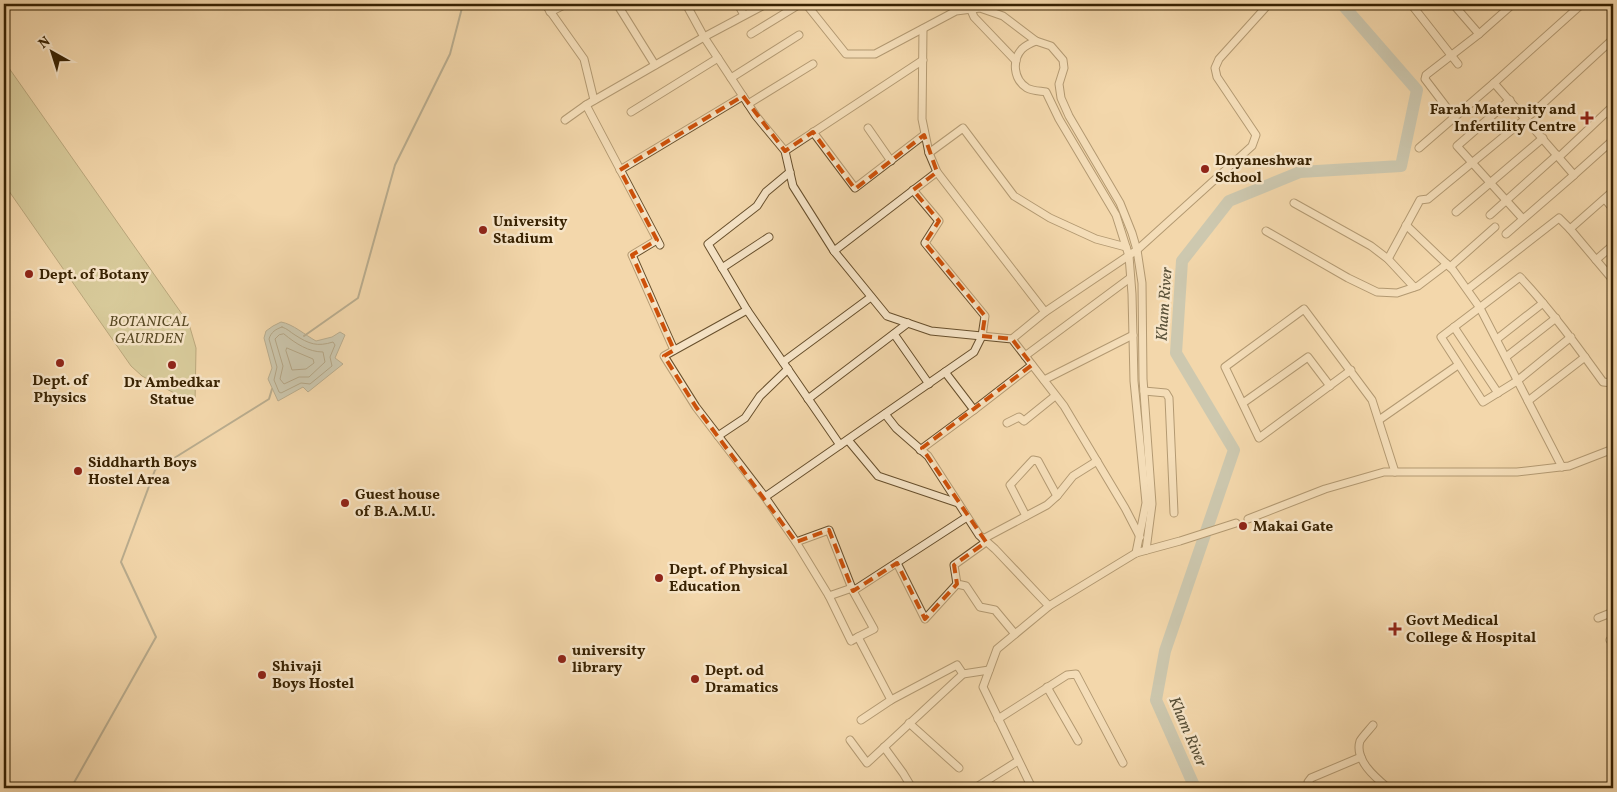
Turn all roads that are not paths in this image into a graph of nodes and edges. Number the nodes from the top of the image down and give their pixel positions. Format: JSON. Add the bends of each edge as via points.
{"nodes":[{"id":1,"x":545,"y":4,"type":"edge"},
{"id":2,"x":566,"y":4,"type":"edge"},
{"id":3,"x":617,"y":4,"type":"edge"},
{"id":4,"x":686,"y":4,"type":"edge"},
{"id":5,"x":738,"y":4,"type":"edge"},
{"id":6,"x":766,"y":4,"type":"edge"},
{"id":7,"x":800,"y":4,"type":"edge"},
{"id":8,"x":806,"y":4,"type":"edge"},
{"id":9,"x":1264,"y":4,"type":"edge"},
{"id":10,"x":1411,"y":4,"type":"edge"},
{"id":11,"x":1453,"y":4,"type":"edge"},
{"id":12,"x":1513,"y":4,"type":"edge"},
{"id":13,"x":1582,"y":4,"type":"edge"},
{"id":14,"x":971,"y":10,"type":"junction"},
{"id":15,"x":550,"y":12,"type":"junction"},
{"id":16,"x":744,"y":15,"type":"junction"},
{"id":17,"x":923,"y":29,"type":"junction"},
{"id":18,"x":751,"y":34,"type":"dead end"},
{"id":19,"x":1479,"y":34,"type":"junction"},
{"id":20,"x":799,"y":35,"type":"dead end"},
{"id":21,"x":704,"y":36,"type":"junction"},
{"id":22,"x":1613,"y":39,"type":"edge"},
{"id":23,"x":1036,"y":41,"type":"junction"},
{"id":24,"x":1451,"y":55,"type":"junction"},
{"id":25,"x":718,"y":58,"type":"junction"},
{"id":26,"x":923,"y":60,"type":"junction"},
{"id":27,"x":1016,"y":61,"type":"junction"},
{"id":28,"x":813,"y":64,"type":"dead end"},
{"id":29,"x":1458,"y":64,"type":"dead end"},
{"id":30,"x":655,"y":65,"type":"junction"},
{"id":31,"x":731,"y":78,"type":"junction"},
{"id":32,"x":1494,"y":83,"type":"junction"},
{"id":33,"x":1059,"y":84,"type":"junction"},
{"id":34,"x":1046,"y":92,"type":"junction"},
{"id":35,"x":743,"y":96,"type":"junction"},
{"id":36,"x":594,"y":100,"type":"junction"},
{"id":37,"x":1510,"y":100,"type":"junction"},
{"id":38,"x":748,"y":104,"type":"junction"},
{"id":39,"x":586,"y":105,"type":"junction"},
{"id":40,"x":1613,"y":106,"type":"edge"},
{"id":41,"x":630,"y":112,"type":"dead end"},
{"id":42,"x":1454,"y":117,"type":"junction"},
{"id":43,"x":1526,"y":118,"type":"junction"},
{"id":44,"x":565,"y":120,"type":"dead end"},
{"id":45,"x":868,"y":128,"type":"dead end"},
{"id":46,"x":813,"y":132,"type":"junction"},
{"id":47,"x":924,"y":135,"type":"junction"},
{"id":48,"x":1543,"y":138,"type":"junction"},
{"id":49,"x":1613,"y":140,"type":"edge"},
{"id":50,"x":1419,"y":148,"type":"dead end"},
{"id":51,"x":785,"y":151,"type":"junction"},
{"id":52,"x":929,"y":153,"type":"junction"},
{"id":53,"x":1558,"y":156,"type":"junction"},
{"id":54,"x":891,"y":161,"type":"junction"},
{"id":55,"x":1472,"y":163,"type":"junction"},
{"id":56,"x":620,"y":170,"type":"junction"},
{"id":57,"x":790,"y":172,"type":"junction"},
{"id":58,"x":937,"y":172,"type":"junction"},
{"id":59,"x":1574,"y":175,"type":"junction"},
{"id":60,"x":1490,"y":183,"type":"junction"},
{"id":61,"x":913,"y":190,"type":"junction"},
{"id":62,"x":1613,"y":191,"type":"edge"},
{"id":63,"x":1605,"y":199,"type":"junction"},
{"id":64,"x":1506,"y":200,"type":"junction"},
{"id":65,"x":1294,"y":203,"type":"dead end"},
{"id":66,"x":1613,"y":209,"type":"edge"},
{"id":67,"x":1456,"y":212,"type":"dead end"},
{"id":68,"x":1490,"y":215,"type":"dead end"},
{"id":69,"x":1523,"y":220,"type":"junction"},
{"id":70,"x":1406,"y":225,"type":"junction"},
{"id":71,"x":1495,"y":227,"type":"dead end"},
{"id":72,"x":1570,"y":228,"type":"junction"},
{"id":73,"x":1266,"y":231,"type":"dead end"},
{"id":74,"x":1506,"y":234,"type":"dead end"},
{"id":75,"x":769,"y":237,"type":"dead end"},
{"id":76,"x":1613,"y":245,"type":"edge"},
{"id":77,"x":1126,"y":248,"type":"junction"},
{"id":78,"x":1137,"y":250,"type":"junction"},
{"id":79,"x":834,"y":251,"type":"junction"},
{"id":80,"x":1129,"y":256,"type":"junction"},
{"id":81,"x":1388,"y":259,"type":"junction"},
{"id":82,"x":1596,"y":260,"type":"junction"},
{"id":83,"x":1448,"y":266,"type":"junction"},
{"id":84,"x":722,"y":268,"type":"junction"},
{"id":85,"x":1130,"y":278,"type":"junction"},
{"id":86,"x":1613,"y":280,"type":"edge"},
{"id":87,"x":1414,"y":288,"type":"junction"},
{"id":88,"x":1468,"y":289,"type":"junction"},
{"id":89,"x":871,"y":297,"type":"junction"},
{"id":90,"x":1543,"y":302,"type":"junction"},
{"id":91,"x":1480,"y":308,"type":"junction"},
{"id":92,"x":747,"y":310,"type":"junction"},
{"id":93,"x":1045,"y":312,"type":"junction"},
{"id":94,"x":1556,"y":318,"type":"junction"},
{"id":95,"x":908,"y":323,"type":"junction"},
{"id":96,"x":1454,"y":327,"type":"junction"},
{"id":97,"x":894,"y":334,"type":"junction"},
{"id":98,"x":1133,"y":335,"type":"junction"},
{"id":99,"x":982,"y":336,"type":"junction"},
{"id":100,"x":1571,"y":337,"type":"junction"},
{"id":101,"x":1012,"y":339,"type":"junction"},
{"id":102,"x":1497,"y":339,"type":"junction"},
{"id":103,"x":674,"y":350,"type":"junction"},
{"id":104,"x":1025,"y":356,"type":"junction"},
{"id":105,"x":1506,"y":357,"type":"junction"},
{"id":106,"x":1585,"y":357,"type":"junction"},
{"id":107,"x":783,"y":362,"type":"junction"},
{"id":108,"x":1032,"y":365,"type":"junction"},
{"id":109,"x":1458,"y":365,"type":"junction"},
{"id":110,"x":788,"y":369,"type":"junction"},
{"id":111,"x":1351,"y":370,"type":"junction"},
{"id":112,"x":945,"y":372,"type":"junction"},
{"id":113,"x":1044,"y":380,"type":"junction"},
{"id":114,"x":1517,"y":381,"type":"junction"},
{"id":115,"x":929,"y":384,"type":"junction"},
{"id":116,"x":1613,"y":384,"type":"edge"},
{"id":117,"x":1330,"y":386,"type":"junction"},
{"id":118,"x":1144,"y":391,"type":"junction"},
{"id":119,"x":1498,"y":393,"type":"junction"},
{"id":120,"x":1055,"y":396,"type":"junction"},
{"id":121,"x":808,"y":399,"type":"junction"},
{"id":122,"x":1528,"y":401,"type":"junction"},
{"id":123,"x":1243,"y":403,"type":"junction"},
{"id":124,"x":974,"y":410,"type":"junction"},
{"id":125,"x":885,"y":414,"type":"junction"},
{"id":126,"x":1379,"y":420,"type":"junction"},
{"id":127,"x":1006,"y":423,"type":"dead end"},
{"id":128,"x":718,"y":436,"type":"junction"},
{"id":129,"x":848,"y":440,"type":"junction"},
{"id":130,"x":840,"y":445,"type":"junction"},
{"id":131,"x":1613,"y":449,"type":"edge"},
{"id":132,"x":920,"y":450,"type":"junction"},
{"id":133,"x":1097,"y":461,"type":"junction"},
{"id":134,"x":1562,"y":467,"type":"junction"},
{"id":135,"x":1395,"y":472,"type":"junction"},
{"id":136,"x":1057,"y":496,"type":"junction"},
{"id":137,"x":765,"y":497,"type":"junction"},
{"id":138,"x":958,"y":502,"type":"junction"},
{"id":139,"x":1174,"y":513,"type":"dead end"},
{"id":140,"x":1026,"y":516,"type":"junction"},
{"id":141,"x":968,"y":517,"type":"junction"},
{"id":142,"x":1248,"y":519,"type":"dead end"},
{"id":143,"x":1236,"y":523,"type":"dead end"},
{"id":144,"x":1140,"y":537,"type":"junction"},
{"id":145,"x":985,"y":540,"type":"junction"},
{"id":146,"x":796,"y":542,"type":"junction"},
{"id":147,"x":1146,"y":550,"type":"junction"},
{"id":148,"x":1136,"y":553,"type":"junction"},
{"id":149,"x":897,"y":563,"type":"junction"},
{"id":150,"x":957,"y":584,"type":"junction"},
{"id":151,"x":852,"y":590,"type":"junction"},
{"id":152,"x":829,"y":596,"type":"junction"},
{"id":153,"x":1048,"y":606,"type":"junction"},
{"id":154,"x":1613,"y":612,"type":"edge"},
{"id":155,"x":1598,"y":618,"type":"dead end"},
{"id":156,"x":1015,"y":634,"type":"junction"},
{"id":157,"x":858,"y":637,"type":"junction"},
{"id":158,"x":989,"y":670,"type":"junction"},
{"id":159,"x":963,"y":674,"type":"junction"},
{"id":160,"x":1047,"y":687,"type":"junction"},
{"id":161,"x":891,"y":700,"type":"junction"},
{"id":162,"x":998,"y":719,"type":"junction"},
{"id":163,"x":860,"y":720,"type":"dead end"},
{"id":164,"x":909,"y":723,"type":"junction"},
{"id":165,"x":1372,"y":725,"type":"dead end"},
{"id":166,"x":850,"y":740,"type":"dead end"},
{"id":167,"x":1078,"y":741,"type":"dead end"},
{"id":168,"x":884,"y":747,"type":"junction"},
{"id":169,"x":1362,"y":757,"type":"junction"},
{"id":170,"x":1018,"y":761,"type":"junction"},
{"id":171,"x":1123,"y":763,"type":"dead end"},
{"id":172,"x":959,"y":768,"type":"dead end"},
{"id":173,"x":912,"y":788,"type":"edge"},
{"id":174,"x":975,"y":788,"type":"edge"},
{"id":175,"x":1032,"y":788,"type":"edge"},
{"id":176,"x":1308,"y":788,"type":"edge"},
{"id":177,"x":1388,"y":788,"type":"edge"}],
"edges":[{"from":1,"to":15,"type":"street"},
{"from":2,"to":15,"type":"street"},
{"from":3,"to":30,"type":"street"},
{"from":4,"to":21,"type":"street"},
{"from":5,"to":16,"type":"street"},
{"from":6,"to":16,"type":"street"},
{"from":7,"to":18,"type":"street"},
{"from":8,"to":17,"type":"street","via":[[846,54],[875,54]]},
{"from":9,"to":78,"type":"street","via":[[1266,7],[1215,68],[1217,77],[1256,135],[1252,146]]},
{"from":10,"to":24,"type":"street"},
{"from":11,"to":19,"type":"street"},
{"from":12,"to":19,"type":"street"},
{"from":13,"to":32,"type":"street"},
{"from":14,"to":17,"type":"street","via":[[956,11]]},
{"from":14,"to":23,"type":"street","via":[[980,8],[1003,16]]},
{"from":14,"to":27,"type":"street"},
{"from":15,"to":36,"type":"street","via":[[584,59]]},
{"from":16,"to":21,"type":"street"},
{"from":17,"to":26,"type":"street"},
{"from":19,"to":24,"type":"street"},
{"from":20,"to":31,"type":"street"},
{"from":21,"to":25,"type":"street"},
{"from":21,"to":30,"type":"street"},
{"from":22,"to":43,"type":"street"},
{"from":23,"to":27,"type":"street","via":[[1022,49]]},
{"from":23,"to":33,"type":"street","via":[[1051,46],[1063,60]]},
{"from":24,"to":29,"type":"street"},
{"from":24,"to":42,"type":"street","via":[[1425,79]]},
{"from":25,"to":31,"type":"street"},
{"from":25,"to":41,"type":"street"},
{"from":26,"to":46,"type":"street"},
{"from":26,"to":47,"type":"street"},
{"from":27,"to":34,"type":"street","via":[[1021,83]]},
{"from":28,"to":38,"type":"street"},
{"from":30,"to":36,"type":"street"},
{"from":31,"to":35,"type":"street"},
{"from":32,"to":37,"type":"street"},
{"from":32,"to":42,"type":"street"},
{"from":33,"to":34,"type":"street"},
{"from":33,"to":78,"type":"street","via":[[1068,116],[1120,203]]},
{"from":34,"to":77,"type":"street","via":[[1116,215]]},
{"from":35,"to":38,"type":"street"},
{"from":35,"to":56,"type":"street"},
{"from":36,"to":39,"type":"street"},
{"from":37,"to":43,"type":"street"},
{"from":37,"to":55,"type":"street","via":[[1458,145]]},
{"from":38,"to":51,"type":"street"},
{"from":39,"to":44,"type":"street"},
{"from":39,"to":56,"type":"street"},
{"from":40,"to":53,"type":"street"},
{"from":42,"to":50,"type":"street"},
{"from":43,"to":48,"type":"street"},
{"from":43,"to":55,"type":"street"},
{"from":45,"to":54,"type":"street"},
{"from":46,"to":51,"type":"street"},
{"from":46,"to":54,"type":"street","via":[[855,188]]},
{"from":47,"to":52,"type":"street"},
{"from":47,"to":54,"type":"street"},
{"from":48,"to":53,"type":"street"},
{"from":48,"to":60,"type":"street"},
{"from":49,"to":59,"type":"street"},
{"from":51,"to":57,"type":"street"},
{"from":52,"to":58,"type":"street"},
{"from":52,"to":77,"type":"street","via":[[963,128],[1014,196],[1050,218],[1096,239]]},
{"from":53,"to":59,"type":"street"},
{"from":53,"to":64,"type":"street"},
{"from":55,"to":60,"type":"street"},
{"from":55,"to":70,"type":"street","via":[[1428,199],[1420,200]]},
{"from":56,"to":103,"type":"street","via":[[659,243],[632,255]]},
{"from":57,"to":79,"type":"street","via":[[794,186]]},
{"from":57,"to":84,"type":"street","via":[[766,192],[757,206],[708,244]]},
{"from":58,"to":61,"type":"street"},
{"from":58,"to":93,"type":"street"},
{"from":59,"to":69,"type":"street"},
{"from":60,"to":64,"type":"street"},
{"from":60,"to":67,"type":"street"},
{"from":61,"to":79,"type":"street"},
{"from":61,"to":99,"type":"street","via":[[939,221],[925,243],[985,316]]},
{"from":62,"to":63,"type":"street"},
{"from":63,"to":66,"type":"street"},
{"from":63,"to":72,"type":"street"},
{"from":64,"to":68,"type":"street"},
{"from":64,"to":69,"type":"street"},
{"from":65,"to":81,"type":"street"},
{"from":69,"to":74,"type":"street"},
{"from":70,"to":81,"type":"street"},
{"from":70,"to":83,"type":"street"},
{"from":71,"to":83,"type":"street"},
{"from":72,"to":82,"type":"street"},
{"from":72,"to":88,"type":"street","via":[[1560,218]]},
{"from":73,"to":87,"type":"street","via":[[1377,292],[1397,293]]},
{"from":75,"to":84,"type":"street"},
{"from":76,"to":82,"type":"street"},
{"from":77,"to":80,"type":"street"},
{"from":78,"to":80,"type":"street"},
{"from":78,"to":118,"type":"street","via":[[1142,283]]},
{"from":79,"to":89,"type":"street"},
{"from":80,"to":85,"type":"street"},
{"from":80,"to":93,"type":"street"},
{"from":81,"to":87,"type":"street"},
{"from":82,"to":86,"type":"street"},
{"from":83,"to":87,"type":"street"},
{"from":83,"to":88,"type":"street"},
{"from":84,"to":92,"type":"street"},
{"from":85,"to":98,"type":"street"},
{"from":85,"to":104,"type":"street"},
{"from":88,"to":91,"type":"street"},
{"from":89,"to":95,"type":"street","via":[[886,316]]},
{"from":89,"to":107,"type":"street"},
{"from":90,"to":91,"type":"street","via":[[1520,278]]},
{"from":90,"to":94,"type":"street"},
{"from":90,"to":102,"type":"street"},
{"from":91,"to":96,"type":"street"},
{"from":91,"to":102,"type":"street"},
{"from":92,"to":103,"type":"street"},
{"from":92,"to":107,"type":"street"},
{"from":93,"to":101,"type":"street"},
{"from":94,"to":100,"type":"street"},
{"from":94,"to":105,"type":"street"},
{"from":95,"to":97,"type":"street"},
{"from":95,"to":99,"type":"street","via":[[931,331]]},
{"from":96,"to":109,"type":"street","via":[[1440,337]]},
{"from":96,"to":119,"type":"street"},
{"from":97,"to":115,"type":"street"},
{"from":97,"to":121,"type":"street"},
{"from":98,"to":113,"type":"street"},
{"from":98,"to":144,"type":"street","via":[[1134,381],[1146,503]]},
{"from":99,"to":101,"type":"street"},
{"from":99,"to":112,"type":"street","via":[[974,352]]},
{"from":100,"to":106,"type":"street"},
{"from":100,"to":114,"type":"street"},
{"from":101,"to":104,"type":"street"},
{"from":102,"to":105,"type":"street"},
{"from":103,"to":128,"type":"street","via":[[664,356]]},
{"from":104,"to":108,"type":"street"},
{"from":105,"to":114,"type":"street"},
{"from":106,"to":116,"type":"street","via":[[1603,382]]},
{"from":106,"to":122,"type":"street"},
{"from":107,"to":110,"type":"street"},
{"from":108,"to":113,"type":"street"},
{"from":108,"to":124,"type":"street"},
{"from":109,"to":119,"type":"street","via":[[1482,402]]},
{"from":109,"to":126,"type":"street"},
{"from":110,"to":121,"type":"street"},
{"from":110,"to":128,"type":"street","via":[[760,396],[745,418]]},
{"from":111,"to":117,"type":"street"},
{"from":111,"to":123,"type":"street","via":[[1304,308],[1225,367]]},
{"from":111,"to":126,"type":"street","via":[[1372,400]]},
{"from":112,"to":115,"type":"street"},
{"from":112,"to":124,"type":"street"},
{"from":113,"to":120,"type":"street"},
{"from":114,"to":119,"type":"street"},
{"from":114,"to":122,"type":"street"},
{"from":115,"to":125,"type":"street"},
{"from":117,"to":123,"type":"street","via":[[1308,356]]},
{"from":117,"to":123,"type":"street","via":[[1260,438]]},
{"from":118,"to":139,"type":"street","via":[[1166,393],[1169,398]]},
{"from":118,"to":147,"type":"street","via":[[1152,504]]},
{"from":120,"to":127,"type":"street","via":[[1024,421],[1020,417]]},
{"from":120,"to":133,"type":"street"},
{"from":121,"to":130,"type":"street"},
{"from":122,"to":134,"type":"street"},
{"from":124,"to":132,"type":"street"},
{"from":125,"to":129,"type":"street"},
{"from":125,"to":132,"type":"street"},
{"from":126,"to":135,"type":"street"},
{"from":128,"to":137,"type":"street"},
{"from":129,"to":130,"type":"street"},
{"from":129,"to":138,"type":"street","via":[[878,476]]},
{"from":130,"to":137,"type":"street"},
{"from":131,"to":134,"type":"street"},
{"from":132,"to":138,"type":"street","via":[[928,456]]},
{"from":133,"to":136,"type":"street","via":[[1073,476]]},
{"from":133,"to":144,"type":"street"},
{"from":134,"to":135,"type":"street","via":[[1517,472]]},
{"from":135,"to":142,"type":"street","via":[[1384,472],[1326,489]]},
{"from":136,"to":140,"type":"street"},
{"from":136,"to":140,"type":"street","via":[[1038,461],[1033,460],[1010,485]]},
{"from":137,"to":146,"type":"street"},
{"from":138,"to":141,"type":"street"},
{"from":140,"to":145,"type":"street"},
{"from":141,"to":145,"type":"street"},
{"from":141,"to":149,"type":"street"},
{"from":143,"to":147,"type":"street"},
{"from":144,"to":148,"type":"street"},
{"from":145,"to":150,"type":"street","via":[[954,566]]},
{"from":145,"to":153,"type":"street"},
{"from":146,"to":151,"type":"street","via":[[829,530]]},
{"from":146,"to":152,"type":"street"},
{"from":147,"to":148,"type":"street"},
{"from":148,"to":153,"type":"street"},
{"from":149,"to":150,"type":"street","via":[[925,619]]},
{"from":149,"to":151,"type":"street"},
{"from":150,"to":156,"type":"street","via":[[966,586],[980,607],[995,610]]},
{"from":151,"to":152,"type":"street"},
{"from":151,"to":157,"type":"street","via":[[874,629]]},
{"from":152,"to":157,"type":"street","via":[[852,642]]},
{"from":153,"to":156,"type":"street"},
{"from":154,"to":155,"type":"street"},
{"from":156,"to":158,"type":"street","via":[[997,649]]},
{"from":157,"to":161,"type":"street"},
{"from":158,"to":159,"type":"street"},
{"from":158,"to":162,"type":"street","via":[[982,687]]},
{"from":159,"to":161,"type":"street","via":[[957,665]]},
{"from":159,"to":164,"type":"street"},
{"from":160,"to":162,"type":"street"},
{"from":160,"to":167,"type":"street"},
{"from":160,"to":171,"type":"street","via":[[1070,673],[1076,674]]},
{"from":161,"to":163,"type":"street"},
{"from":162,"to":170,"type":"street"},
{"from":164,"to":168,"type":"street"},
{"from":164,"to":172,"type":"street"},
{"from":165,"to":169,"type":"street","via":[[1360,741]]},
{"from":166,"to":168,"type":"street","via":[[867,763]]},
{"from":168,"to":173,"type":"street"},
{"from":169,"to":176,"type":"street","via":[[1311,778]]},
{"from":169,"to":177,"type":"street","via":[[1373,775]]},
{"from":170,"to":174,"type":"street"},
{"from":170,"to":175,"type":"street"}]}
